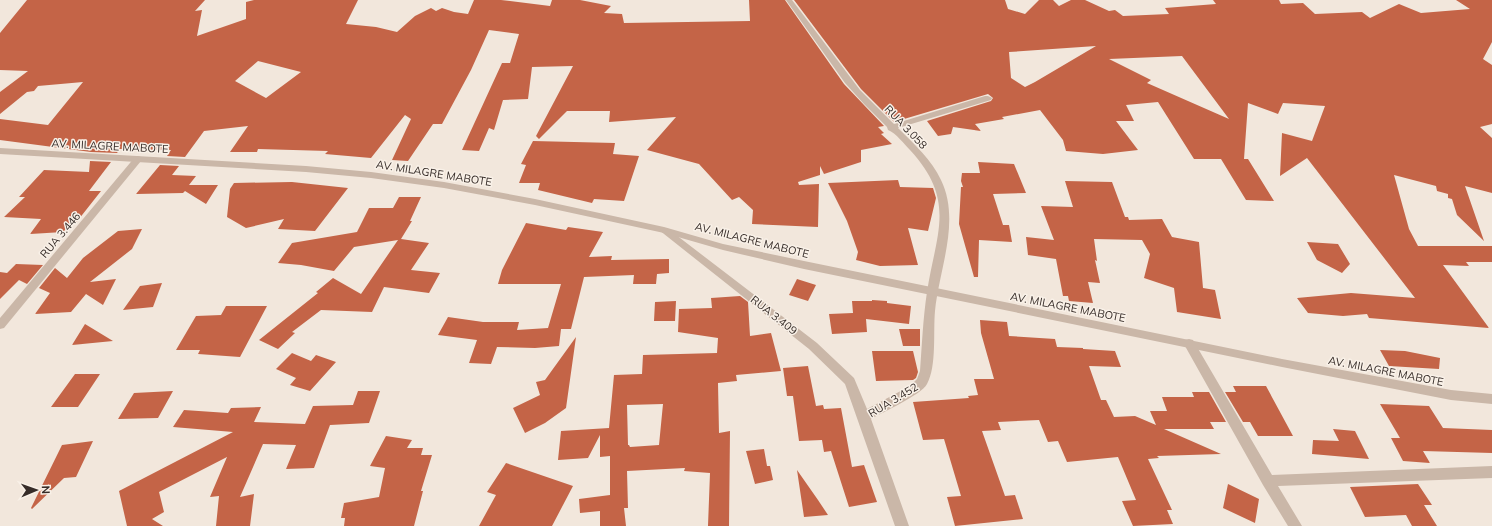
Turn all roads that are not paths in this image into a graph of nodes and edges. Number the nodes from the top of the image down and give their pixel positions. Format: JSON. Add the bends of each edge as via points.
{"nodes":[{"id":1,"x":789,"y":0,"type":"edge"},
{"id":2,"x":988,"y":98,"type":"dead end"},
{"id":3,"x":892,"y":128,"type":"junction"},
{"id":4,"x":0,"y":151,"type":"edge"},
{"id":5,"x":138,"y":160,"type":"junction"},
{"id":6,"x":664,"y":230,"type":"junction"},
{"id":7,"x":932,"y":292,"type":"junction"},
{"id":8,"x":0,"y":325,"type":"edge"},
{"id":9,"x":1188,"y":343,"type":"junction"},
{"id":10,"x":1492,"y":399,"type":"edge"},
{"id":11,"x":864,"y":417,"type":"junction"},
{"id":12,"x":1492,"y":472,"type":"edge"},
{"id":13,"x":1267,"y":481,"type":"junction"},
{"id":14,"x":902,"y":526,"type":"edge"},
{"id":15,"x":1295,"y":526,"type":"edge"}],
"edges":[{"from":1,"to":3,"type":"street","name":"RUA 3.058","via":[[858,93]]},
{"from":2,"to":3,"type":"street"},
{"from":3,"to":7,"type":"street","name":"RUA 3.058","via":[[929,167],[941,189],[944,236]]},
{"from":4,"to":5,"type":"street","name":"AV. MILAGRE MABOTE"},
{"from":5,"to":6,"type":"street","name":"AV. MILAGRE MABOTE","via":[[306,168],[371,175],[444,185]]},
{"from":5,"to":8,"type":"street","name":"RUA 3.446"},
{"from":6,"to":7,"type":"street","name":"AV. MILAGRE MABOTE","via":[[730,248]]},
{"from":6,"to":11,"type":"street","name":"RUA 3.409","via":[[813,346],[850,381]]},
{"from":7,"to":9,"type":"street","name":"AV. MILAGRE MABOTE"},
{"from":7,"to":11,"type":"street","name":"RUA 3.452","via":[[926,371],[922,382]]},
{"from":9,"to":10,"type":"street","name":"AV. MILAGRE MABOTE","via":[[1451,395]]},
{"from":9,"to":13,"type":"street","via":[[1214,384]]},
{"from":11,"to":14,"type":"street","name":"RUA 3.452"},
{"from":12,"to":13,"type":"street"},
{"from":13,"to":15,"type":"street"}]}
